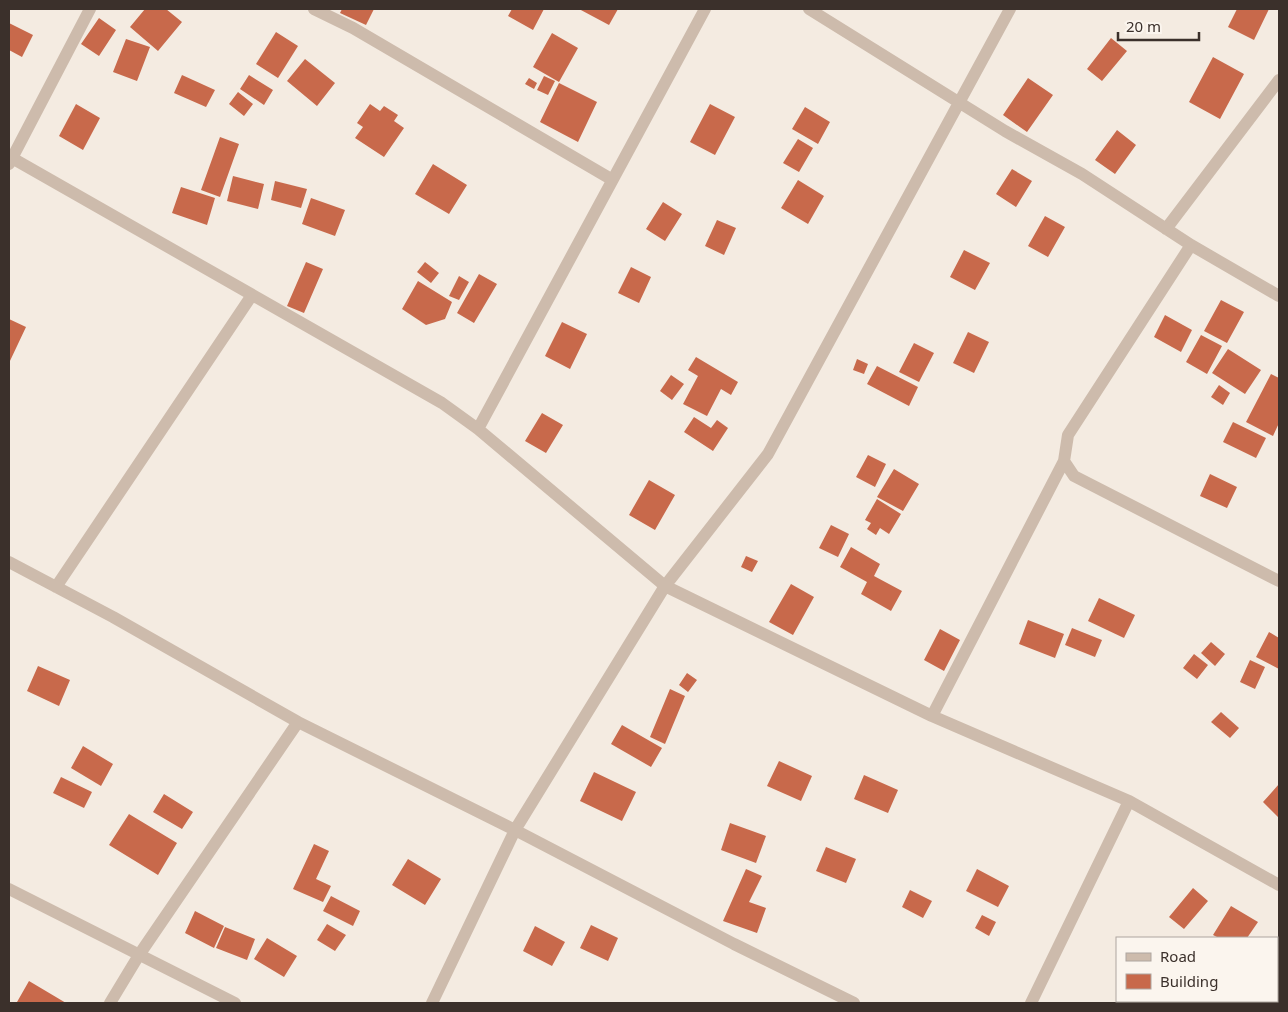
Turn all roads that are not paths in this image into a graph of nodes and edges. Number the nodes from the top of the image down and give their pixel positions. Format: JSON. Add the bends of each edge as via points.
{"nodes":[{"id":1,"x":90,"y":9,"type":"edge"},
{"id":2,"x":314,"y":9,"type":"edge"},
{"id":3,"x":705,"y":9,"type":"edge"},
{"id":4,"x":809,"y":9,"type":"edge"},
{"id":5,"x":1010,"y":9,"type":"edge"},
{"id":6,"x":1279,"y":80,"type":"edge"},
{"id":7,"x":958,"y":102,"type":"junction"},
{"id":8,"x":10,"y":161,"type":"edge"},
{"id":9,"x":611,"y":179,"type":"junction"},
{"id":10,"x":1166,"y":229,"type":"junction"},
{"id":11,"x":1190,"y":245,"type":"junction"},
{"id":12,"x":252,"y":296,"type":"junction"},
{"id":13,"x":1279,"y":296,"type":"edge"},
{"id":14,"x":478,"y":429,"type":"junction"},
{"id":15,"x":1064,"y":461,"type":"junction"},
{"id":16,"x":9,"y":562,"type":"edge"},
{"id":17,"x":1279,"y":581,"type":"edge"},
{"id":18,"x":665,"y":586,"type":"junction"},
{"id":19,"x":56,"y":587,"type":"junction"},
{"id":20,"x":932,"y":716,"type":"junction"},
{"id":21,"x":298,"y":722,"type":"junction"},
{"id":22,"x":1129,"y":801,"type":"junction"},
{"id":23,"x":515,"y":830,"type":"junction"},
{"id":24,"x":1279,"y":885,"type":"edge"},
{"id":25,"x":9,"y":889,"type":"edge"},
{"id":26,"x":139,"y":956,"type":"junction"},
{"id":27,"x":110,"y":1003,"type":"edge"},
{"id":28,"x":235,"y":1003,"type":"edge"},
{"id":29,"x":432,"y":1003,"type":"edge"},
{"id":30,"x":854,"y":1003,"type":"edge"},
{"id":31,"x":1031,"y":1003,"type":"edge"}],
"edges":[{"from":1,"to":8,"type":"street"},
{"from":2,"to":9,"type":"street","via":[[353,28]]},
{"from":3,"to":9,"type":"street"},
{"from":4,"to":7,"type":"street"},
{"from":5,"to":7,"type":"street"},
{"from":6,"to":10,"type":"street"},
{"from":7,"to":10,"type":"street","via":[[1082,174]]},
{"from":7,"to":18,"type":"street","via":[[768,454]]},
{"from":8,"to":12,"type":"street"},
{"from":9,"to":14,"type":"street"},
{"from":10,"to":11,"type":"street"},
{"from":11,"to":13,"type":"street"},
{"from":11,"to":15,"type":"street","via":[[1068,434]]},
{"from":12,"to":14,"type":"street","via":[[442,403]]},
{"from":12,"to":19,"type":"street"},
{"from":14,"to":18,"type":"street"},
{"from":15,"to":17,"type":"street","via":[[1074,476]]},
{"from":15,"to":20,"type":"street"},
{"from":16,"to":19,"type":"street"},
{"from":18,"to":20,"type":"street"},
{"from":18,"to":23,"type":"street"},
{"from":19,"to":21,"type":"street"},
{"from":20,"to":22,"type":"street"},
{"from":21,"to":23,"type":"street"},
{"from":21,"to":26,"type":"street"},
{"from":22,"to":24,"type":"street"},
{"from":22,"to":31,"type":"street"},
{"from":23,"to":29,"type":"street"},
{"from":23,"to":30,"type":"street"},
{"from":25,"to":26,"type":"street"},
{"from":26,"to":27,"type":"street"},
{"from":26,"to":28,"type":"street"}]}
